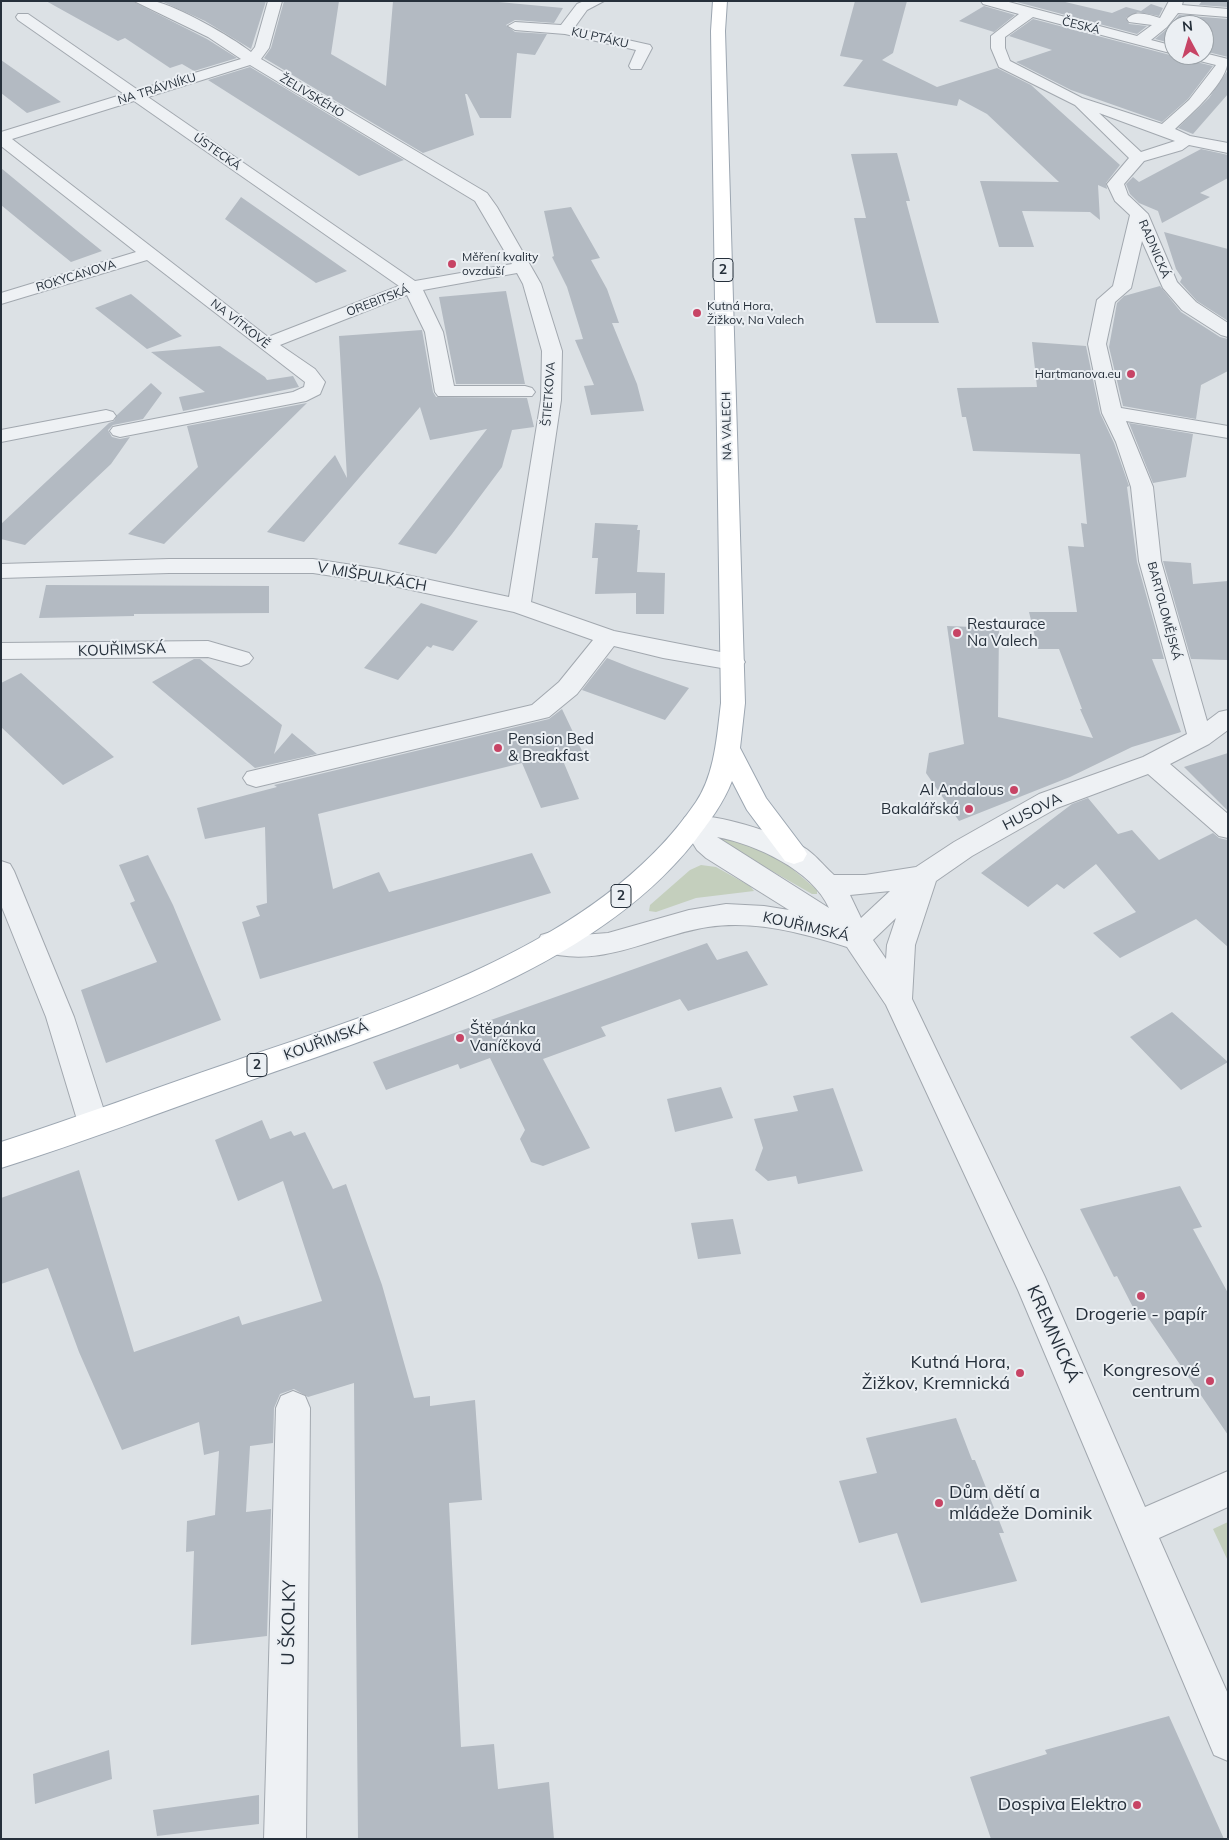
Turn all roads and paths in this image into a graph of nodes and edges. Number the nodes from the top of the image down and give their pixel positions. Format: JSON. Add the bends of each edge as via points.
{"nodes":[{"id":1,"x":141,"y":1,"type":"edge"},
{"id":2,"x":274,"y":1,"type":"edge"},
{"id":3,"x":597,"y":1,"type":"edge"},
{"id":4,"x":720,"y":1,"type":"edge"},
{"id":5,"x":988,"y":1,"type":"edge"},
{"id":6,"x":1176,"y":5,"type":"edge"},
{"id":7,"x":1029,"y":13,"type":"junction"},
{"id":8,"x":1228,"y":13,"type":"edge"},
{"id":9,"x":23,"y":16,"type":"dead end"},
{"id":10,"x":1134,"y":19,"type":"dead end"},
{"id":11,"x":1163,"y":23,"type":"junction"},
{"id":12,"x":515,"y":26,"type":"dead end"},
{"id":13,"x":565,"y":30,"type":"junction"},
{"id":14,"x":1140,"y":41,"type":"junction"},
{"id":15,"x":1164,"y":47,"type":"edge"},
{"id":16,"x":252,"y":60,"type":"junction"},
{"id":17,"x":1214,"y":61,"type":"edge"},
{"id":18,"x":1227,"y":64,"type":"edge"},
{"id":19,"x":636,"y":66,"type":"dead end"},
{"id":20,"x":138,"y":96,"type":"junction"},
{"id":21,"x":1077,"y":101,"type":"junction"},
{"id":22,"x":1165,"y":130,"type":"junction"},
{"id":23,"x":1,"y":138,"type":"edge"},
{"id":24,"x":1186,"y":140,"type":"junction"},
{"id":25,"x":1228,"y":148,"type":"edge"},
{"id":26,"x":1138,"y":158,"type":"junction"},
{"id":27,"x":481,"y":197,"type":"joint"},
{"id":28,"x":1139,"y":214,"type":"junction"},
{"id":29,"x":151,"y":253,"type":"junction"},
{"id":30,"x":523,"y":267,"type":"junction"},
{"id":31,"x":1169,"y":284,"type":"junction"},
{"id":32,"x":1138,"y":286,"type":"junction"},
{"id":33,"x":412,"y":287,"type":"junction"},
{"id":34,"x":1,"y":299,"type":"edge"},
{"id":35,"x":1228,"y":331,"type":"edge"},
{"id":36,"x":266,"y":344,"type":"junction"},
{"id":37,"x":526,"y":392,"type":"dead end"},
{"id":38,"x":1112,"y":413,"type":"junction"},
{"id":39,"x":106,"y":416,"type":"dead end"},
{"id":40,"x":120,"y":431,"type":"dead end"},
{"id":41,"x":1228,"y":432,"type":"edge"},
{"id":42,"x":1,"y":436,"type":"edge"},
{"id":43,"x":1,"y":571,"type":"edge"},
{"id":44,"x":519,"y":606,"type":"junction"},
{"id":45,"x":608,"y":637,"type":"junction"},
{"id":46,"x":1,"y":651,"type":"edge"},
{"id":47,"x":241,"y":658,"type":"dead end"},
{"id":48,"x":733,"y":662,"type":"junction"},
{"id":49,"x":1228,"y":718,"type":"edge"},
{"id":50,"x":1200,"y":738,"type":"junction"},
{"id":51,"x":728,"y":749,"type":"junction"},
{"id":52,"x":1152,"y":763,"type":"junction"},
{"id":53,"x":256,"y":778,"type":"dead end"},
{"id":54,"x":1228,"y":829,"type":"edge"},
{"id":55,"x":688,"y":831,"type":"junction"},
{"id":56,"x":794,"y":854,"type":"junction"},
{"id":57,"x":1,"y":871,"type":"edge"},
{"id":58,"x":924,"y":876,"type":"junction"},
{"id":59,"x":828,"y":885,"type":"junction"},
{"id":60,"x":857,"y":939,"type":"junction"},
{"id":61,"x":551,"y":943,"type":"junction"},
{"id":62,"x":898,"y":999,"type":"junction"},
{"id":63,"x":94,"y":1123,"type":"junction"},
{"id":64,"x":1,"y":1155,"type":"edge"},
{"id":65,"x":293,"y":1408,"type":"dead end"},
{"id":66,"x":1228,"y":1489,"type":"edge"},
{"id":67,"x":1136,"y":1529,"type":"junction"},
{"id":68,"x":1228,"y":1741,"type":"edge"},
{"id":69,"x":285,"y":1839,"type":"edge"}],
"edges":[{"from":1,"to":16,"type":"street","name":"ŽELIVSKÉHO","via":[[198,26]]},
{"from":2,"to":16,"type":"street","via":[[262,48]]},
{"from":3,"to":13,"type":"street","name":"KU PTÁKU","via":[[582,7]]},
{"from":4,"to":48,"type":"main road","name":"NA VALECH","number":"2","via":[[718,31]]},
{"from":5,"to":7,"type":"street","name":"ČESKÁ"},
{"from":6,"to":8,"type":"street"},
{"from":6,"to":11,"type":"street"},
{"from":7,"to":14,"type":"street","name":"ČESKÁ"},
{"from":7,"to":21,"type":"street","via":[[998,36],[998,48],[1004,64]]},
{"from":9,"to":20,"type":"street","name":"ÚSTECKÁ"},
{"from":10,"to":11,"type":"street"},
{"from":11,"to":14,"type":"street"},
{"from":12,"to":13,"type":"street","name":"KU PTÁKU"},
{"from":13,"to":19,"type":"street","name":"KU PTÁKU","via":[[645,48]]},
{"from":14,"to":15,"type":"street","name":"ČESKÁ"},
{"from":16,"to":20,"type":"street","name":"NA TRÁVNÍKU"},
{"from":16,"to":27,"type":"street","name":"ŽELIVSKÉHO"},
{"from":17,"to":18,"type":"street"},
{"from":18,"to":22,"type":"street","via":[[1194,103]]},
{"from":20,"to":23,"type":"street","name":"NA TRÁVNÍKU"},
{"from":20,"to":33,"type":"street","name":"ÚSTECKÁ"},
{"from":21,"to":22,"type":"street"},
{"from":21,"to":26,"type":"street"},
{"from":22,"to":24,"type":"street"},
{"from":23,"to":29,"type":"street","name":"NA VÍTKOVĚ"},
{"from":24,"to":25,"type":"street"},
{"from":24,"to":26,"type":"street","via":[[1176,147]]},
{"from":26,"to":28,"type":"street","via":[[1115,184],[1121,197]]},
{"from":27,"to":30,"type":"street","name":"ŠTIETKOVA"},
{"from":28,"to":31,"type":"street","name":"RADNICKÁ"},
{"from":28,"to":32,"type":"street"},
{"from":29,"to":34,"type":"street","name":"ROKYCANOVA"},
{"from":29,"to":36,"type":"street","name":"NA VÍTKOVĚ"},
{"from":30,"to":33,"type":"street","name":"OREBITSKÁ"},
{"from":30,"to":44,"type":"street","name":"ŠTIETKOVA","via":[[532,284],[552,352],[551,400]]},
{"from":31,"to":32,"type":"street","name":"RADNICKÁ"},
{"from":31,"to":35,"type":"street","name":"RADNICKÁ","via":[[1189,306]]},
{"from":32,"to":38,"type":"street","name":"BARTOLOMĚJSKÁ","via":[[1106,300],[1098,344]]},
{"from":33,"to":36,"type":"street","name":"OREBITSKÁ"},
{"from":33,"to":37,"type":"street","via":[[434,332],[445,392]]},
{"from":36,"to":40,"type":"street","name":"NA VÍTKOVĚ","via":[[308,373],[315,382],[313,390],[299,397]]},
{"from":38,"to":41,"type":"street"},
{"from":38,"to":50,"type":"street","name":"BARTOLOMĚJSKÁ","via":[[1142,488],[1150,561]]},
{"from":39,"to":42,"type":"street"},
{"from":43,"to":44,"type":"street","name":"V MIŠPULKÁCH","via":[[313,566],[379,576]]},
{"from":44,"to":45,"type":"street","name":"V MIŠPULKÁCH"},
{"from":45,"to":48,"type":"street","name":"V MIŠPULKÁCH"},
{"from":45,"to":53,"type":"street","via":[[568,688],[540,711]]},
{"from":46,"to":47,"type":"street","name":"KOUŘIMSKÁ","via":[[208,649]]},
{"from":48,"to":51,"type":"main road","name":"NA VALECH","number":"2"},
{"from":49,"to":50,"type":"street","name":"HUSOVA"},
{"from":50,"to":52,"type":"street","name":"HUSOVA"},
{"from":51,"to":55,"type":"main road","name":"NA VALECH","number":"2","via":[[714,792]]},
{"from":51,"to":56,"type":"main road","via":[[756,803]]},
{"from":52,"to":54,"type":"street"},
{"from":52,"to":58,"type":"street","name":"HUSOVA","via":[[1048,801],[963,849]]},
{"from":55,"to":56,"type":"street","via":[[735,831]]},
{"from":55,"to":60,"type":"street"},
{"from":55,"to":61,"type":"main road","name":"KOUŘIMSKÁ","number":"2","via":[[646,876],[578,928]]},
{"from":56,"to":59,"type":"street"},
{"from":57,"to":63,"type":"street","via":[[60,1017]]},
{"from":58,"to":59,"type":"street","via":[[866,885]]},
{"from":58,"to":60,"type":"street","name":"HUSOVA"},
{"from":58,"to":62,"type":"street","via":[[900,945]]},
{"from":59,"to":60,"type":"street","via":[[847,913]]},
{"from":60,"to":61,"type":"street","name":"KOUŘIMSKÁ","via":[[769,916],[729,915],[681,922],[594,947],[569,948]]},
{"from":60,"to":62,"type":"street","name":"KREMNICKÁ"},
{"from":61,"to":63,"type":"main road","name":"KOUŘIMSKÁ","number":"2","via":[[509,966],[365,1028]]},
{"from":62,"to":67,"type":"street","name":"KREMNICKÁ","via":[[1033,1288]]},
{"from":63,"to":64,"type":"main road","name":"KOUŘIMSKÁ","number":"2"},
{"from":65,"to":69,"type":"street","name":"U ŠKOLKY"},
{"from":66,"to":67,"type":"street"},
{"from":67,"to":68,"type":"street","name":"KREMNICKÁ"}]}
